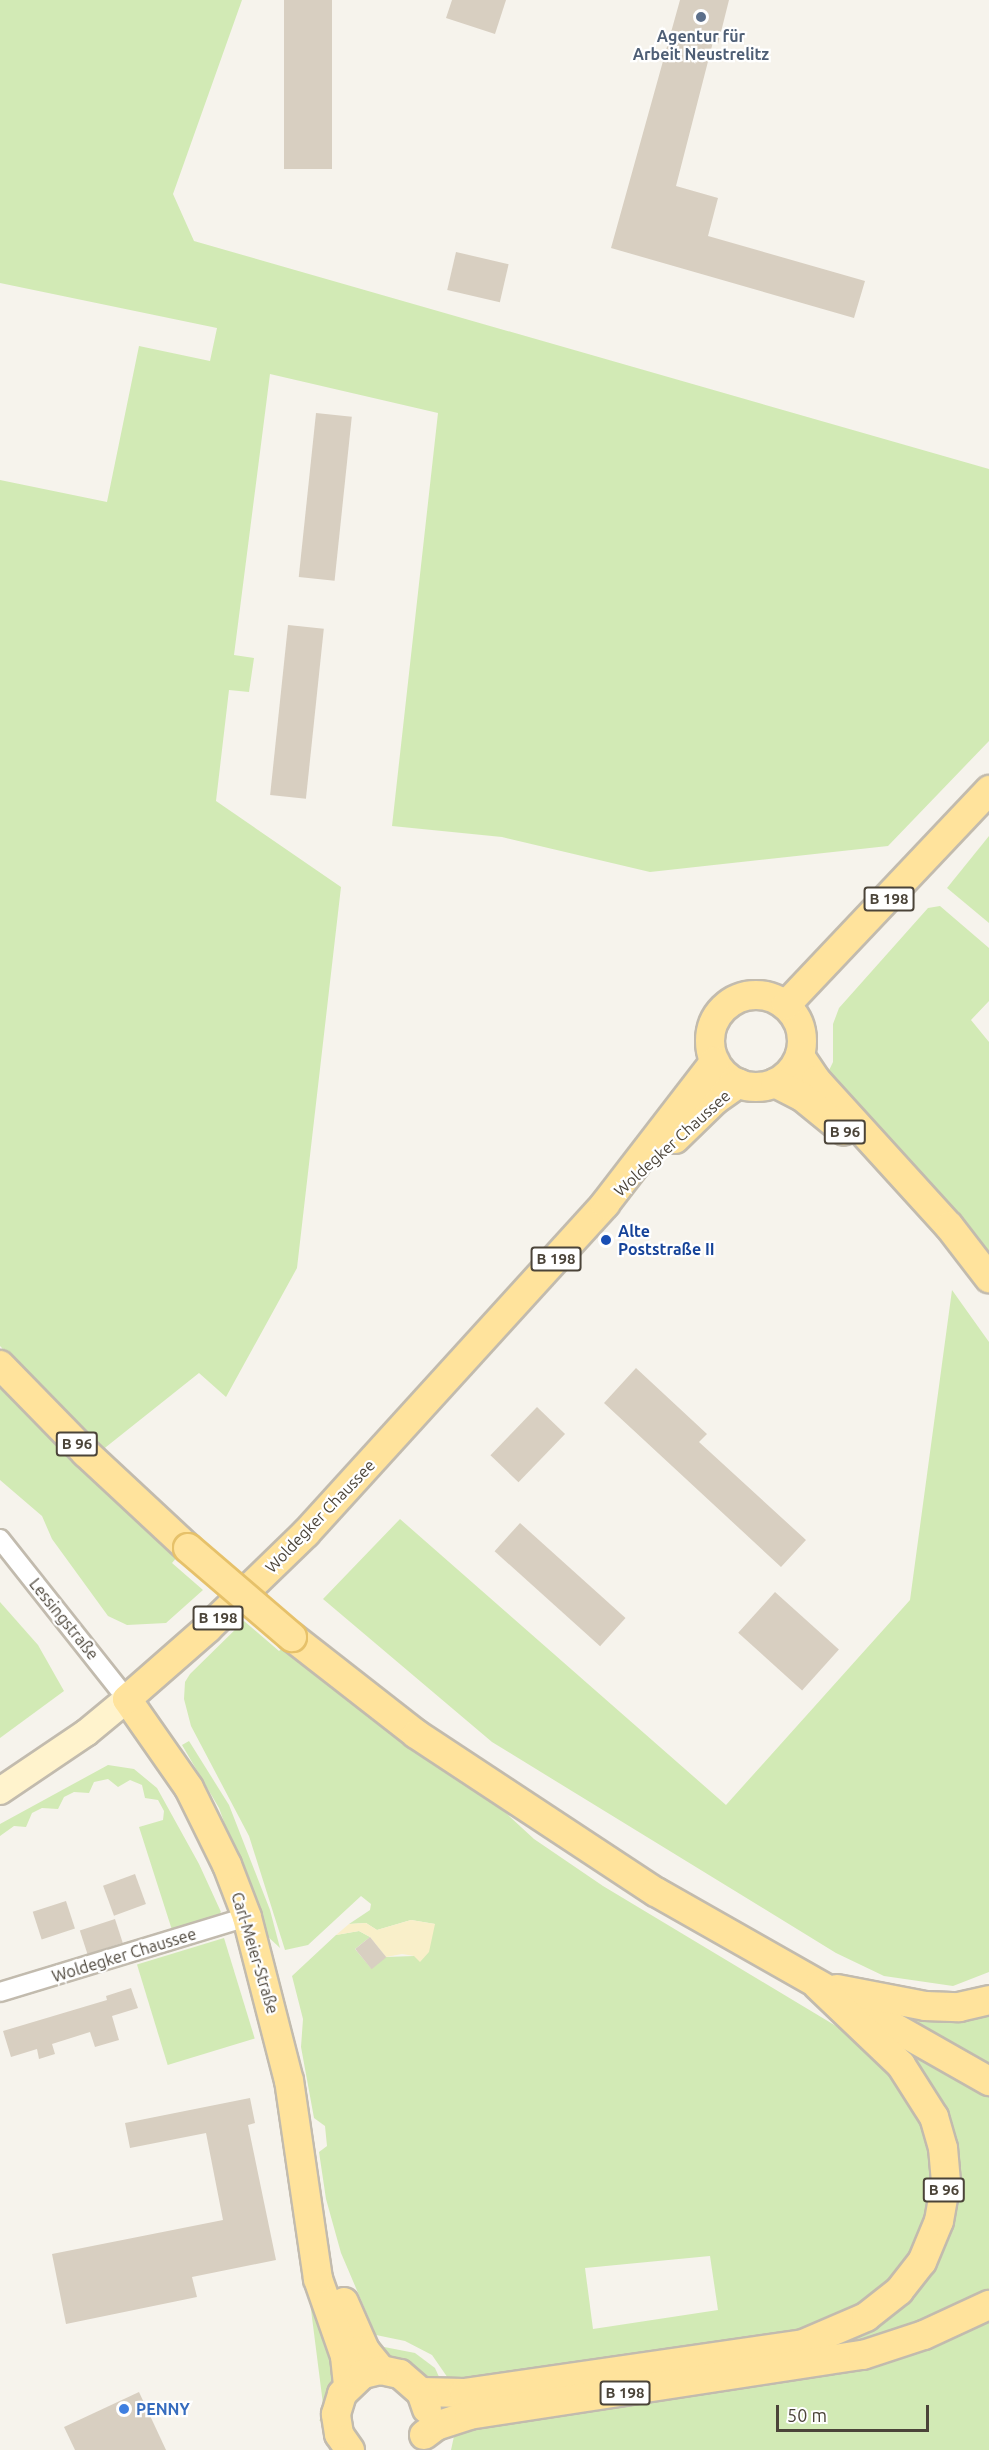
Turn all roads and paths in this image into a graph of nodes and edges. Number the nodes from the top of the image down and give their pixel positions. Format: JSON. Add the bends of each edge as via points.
{"nodes":[{"id":1,"x":989,"y":790,"type":"edge"},
{"id":2,"x":786,"y":1005,"type":"junction"},
{"id":3,"x":800,"y":1056,"type":"junction"},
{"id":4,"x":715,"y":1061,"type":"junction"},
{"id":5,"x":739,"y":1083,"type":"junction"},
{"id":6,"x":775,"y":1083,"type":"junction"},
{"id":7,"x":912,"y":1186,"type":"junction"},
{"id":8,"x":605,"y":1204,"type":"junction"},
{"id":9,"x":989,"y":1278,"type":"edge"},
{"id":10,"x":0,"y":1365,"type":"edge"},
{"id":11,"x":0,"y":1539,"type":"edge"},
{"id":12,"x":127,"y":1699,"type":"junction"},
{"id":13,"x":0,"y":1791,"type":"edge"},
{"id":14,"x":247,"y":1917,"type":"junction"},
{"id":15,"x":818,"y":1986,"type":"junction"},
{"id":16,"x":0,"y":1992,"type":"edge"},
{"id":17,"x":989,"y":2000,"type":"edge"},
{"id":18,"x":989,"y":2081,"type":"edge"},
{"id":19,"x":313,"y":2233,"type":"junction"},
{"id":20,"x":989,"y":2305,"type":"edge"},
{"id":21,"x":381,"y":2370,"type":"junction"},
{"id":22,"x":348,"y":2385,"type":"junction"},
{"id":23,"x":421,"y":2392,"type":"junction"},
{"id":24,"x":419,"y":2442,"type":"edge"},
{"id":25,"x":350,"y":2450,"type":"edge"}],
"edges":[{"from":1,"to":2,"type":"main road","number":"B 198"},
{"from":2,"to":3,"type":"main road","via":[[802,1033]]},
{"from":2,"to":4,"type":"main road","via":[[762,995],[747,995],[723,1009],[710,1037]]},
{"from":3,"to":6,"type":"main road","via":[[794,1067]]},
{"from":3,"to":7,"type":"main road","via":[[816,1080]]},
{"from":4,"to":5,"type":"main road","name":"Woldegker Chaussee"},
{"from":4,"to":8,"type":"main road","name":"Woldegker Chaussee","number":"B 198"},
{"from":5,"to":6,"type":"main road","name":"Woldegker Chaussee","via":[[752,1087]]},
{"from":5,"to":8,"type":"main road","name":"Woldegker Chaussee","number":"B 198","via":[[715,1100]]},
{"from":6,"to":7,"type":"main road","number":"B 96","via":[[801,1096]]},
{"from":7,"to":9,"type":"main road","number":"B 96"},
{"from":8,"to":12,"type":"main road","name":"Woldegker Chaussee","number":"B 198","via":[[306,1533],[208,1628]]},
{"from":10,"to":15,"type":"main road","number":"B 96","bridge":true,"via":[[86,1454],[188,1548],[292,1637],[416,1734],[656,1892]]},
{"from":11,"to":12,"type":"street","name":"Lessingstraße"},
{"from":12,"to":13,"type":"main road","name":"Woldegker Chaussee","via":[[86,1733]]},
{"from":12,"to":14,"type":"main road","name":"Carl-Meier-Straße","via":[[189,1788],[222,1854]]},
{"from":14,"to":16,"type":"street","name":"Woldegker Chaussee"},
{"from":14,"to":19,"type":"main road","name":"Carl-Meier-Straße","via":[[284,2059]]},
{"from":15,"to":17,"type":"main road","number":"B 96","via":[[925,2006],[959,2007]]},
{"from":15,"to":18,"type":"main road","number":"B 96"},
{"from":15,"to":23,"type":"main road","number":"B 96","via":[[901,2065],[934,2118],[943,2148],[946,2182],[939,2221],[922,2262],[899,2291],[866,2317],[803,2344],[464,2393]]},
{"from":19,"to":21,"type":"main road","name":"Carl-Meier-Straße","via":[[365,2350]]},
{"from":19,"to":22,"type":"main road","name":"Carl-Meier-Straße","via":[[318,2279],[345,2356]]},
{"from":20,"to":24,"type":"main road","number":"B 198","via":[[924,2335],[863,2355],[469,2415],[436,2426]]},
{"from":21,"to":22,"type":"main road","via":[[363,2374]]},
{"from":21,"to":23,"type":"main road","via":[[407,2378]]},
{"from":22,"to":25,"type":"main road","via":[[336,2414],[339,2434]]},
{"from":23,"to":24,"type":"main road","number":"B 198","via":[[428,2412]]}]}
